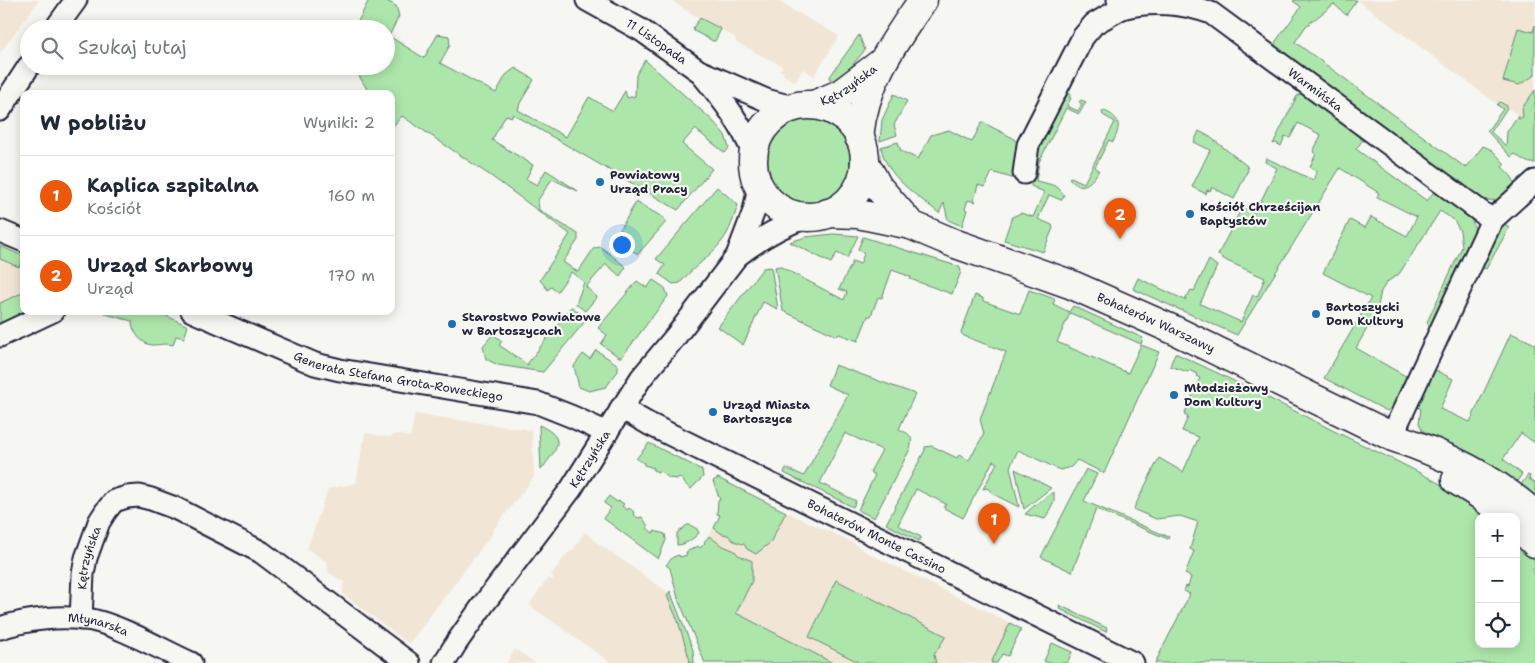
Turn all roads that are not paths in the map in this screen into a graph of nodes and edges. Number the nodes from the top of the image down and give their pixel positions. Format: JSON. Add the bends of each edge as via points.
{"nodes":[{"id":1,"x":76,"y":0,"type":"edge"},
{"id":2,"x":587,"y":0,"type":"edge"},
{"id":3,"x":923,"y":0,"type":"edge"},
{"id":4,"x":1120,"y":4,"type":"edge"},
{"id":5,"x":61,"y":20,"type":"edge"},
{"id":6,"x":881,"y":63,"type":"junction"},
{"id":7,"x":699,"y":71,"type":"junction"},
{"id":8,"x":23,"y":75,"type":"edge"},
{"id":9,"x":803,"y":106,"type":"junction"},
{"id":10,"x":0,"y":110,"type":"edge"},
{"id":11,"x":859,"y":136,"type":"junction"},
{"id":12,"x":754,"y":155,"type":"junction"},
{"id":13,"x":865,"y":163,"type":"junction"},
{"id":14,"x":1024,"y":174,"type":"dead end"},
{"id":15,"x":1535,"y":181,"type":"edge"},
{"id":16,"x":758,"y":183,"type":"junction"},
{"id":17,"x":818,"y":215,"type":"junction"},
{"id":18,"x":1492,"y":220,"type":"junction"},
{"id":19,"x":911,"y":225,"type":"junction"},
{"id":20,"x":0,"y":231,"type":"edge"},
{"id":21,"x":20,"y":239,"type":"edge"},
{"id":22,"x":736,"y":256,"type":"junction"},
{"id":23,"x":45,"y":315,"type":"edge"},
{"id":24,"x":201,"y":315,"type":"edge"},
{"id":25,"x":0,"y":336,"type":"edge"},
{"id":26,"x":621,"y":408,"type":"junction"},
{"id":27,"x":607,"y":433,"type":"junction"},
{"id":28,"x":1393,"y":437,"type":"junction"},
{"id":29,"x":1503,"y":513,"type":"edge"},
{"id":30,"x":1535,"y":515,"type":"edge"},
{"id":31,"x":1520,"y":528,"type":"edge"},
{"id":32,"x":1535,"y":544,"type":"edge"},
{"id":33,"x":81,"y":619,"type":"junction"},
{"id":34,"x":0,"y":628,"type":"edge"},
{"id":35,"x":191,"y":663,"type":"edge"},
{"id":36,"x":408,"y":663,"type":"edge"},
{"id":37,"x":444,"y":663,"type":"edge"},
{"id":38,"x":1133,"y":663,"type":"edge"}],
"edges":[{"from":1,"to":5,"type":"street"},
{"from":2,"to":7,"type":"street","name":"11 Listopada","via":[[641,30]]},
{"from":3,"to":6,"type":"street","name":"Kętrzyńska"},
{"from":4,"to":14,"type":"street","name":"Warmińska","via":[[1083,37],[1028,145]]},
{"from":4,"to":18,"type":"street","name":"Warmińska","via":[[1150,2],[1187,6],[1211,13]]},
{"from":6,"to":9,"type":"street","name":"Kętrzyńska","via":[[840,94]]},
{"from":6,"to":11,"type":"street","name":"Kętrzyńska","via":[[864,110]]},
{"from":7,"to":9,"type":"street","name":"11 Listopada","via":[[766,100]]},
{"from":7,"to":12,"type":"street","name":"11 Listopada","via":[[742,127]]},
{"from":8,"to":10,"type":"street"},
{"from":9,"to":11,"type":"street","via":[[828,108],[839,113]]},
{"from":9,"to":12,"type":"street","via":[[781,112],[767,124],[760,134]]},
{"from":11,"to":13,"type":"street"},
{"from":12,"to":16,"type":"street"},
{"from":13,"to":17,"type":"street","via":[[863,177],[855,193],[842,206]]},
{"from":13,"to":19,"type":"street","name":"Bohaterów Warszawy","via":[[878,187]]},
{"from":15,"to":18,"type":"street"},
{"from":16,"to":17,"type":"street","via":[[767,198],[790,214]]},
{"from":16,"to":22,"type":"street","name":"Kętrzyńska","via":[[754,211]]},
{"from":17,"to":19,"type":"street","name":"Bohaterów Warszawy","via":[[858,214]]},
{"from":17,"to":22,"type":"street","name":"Kętrzyńska","via":[[774,230]]},
{"from":18,"to":28,"type":"street"},
{"from":19,"to":28,"type":"street","name":"Bohaterów Warszawy","via":[[1091,292]]},
{"from":20,"to":21,"type":"street"},
{"from":22,"to":26,"type":"street","name":"Kętrzyńska"},
{"from":23,"to":25,"type":"street"},
{"from":24,"to":27,"type":"street","name":"Generała Stefana Grota-Roweckiego","via":[[316,364],[538,403]]},
{"from":26,"to":27,"type":"street","name":"Kętrzyńska"},
{"from":26,"to":38,"type":"street","name":"Bohaterów Monte Cassino"},
{"from":27,"to":37,"type":"street","name":"Kętrzyńska","via":[[572,489],[478,612]]},
{"from":28,"to":29,"type":"street","name":"Bohaterów Warszawy"},
{"from":28,"to":30,"type":"street","name":"Bohaterów Warszawy","via":[[1470,468],[1513,495]]},
{"from":31,"to":32,"type":"street"},
{"from":33,"to":34,"type":"street","name":"Młynarska","via":[[32,620]]},
{"from":33,"to":35,"type":"street","name":"Młynarska","via":[[103,623]]},
{"from":33,"to":36,"type":"street","name":"Kętrzyńska","via":[[86,558],[100,522],[114,501],[139,496],[175,508],[261,552]]}]}
